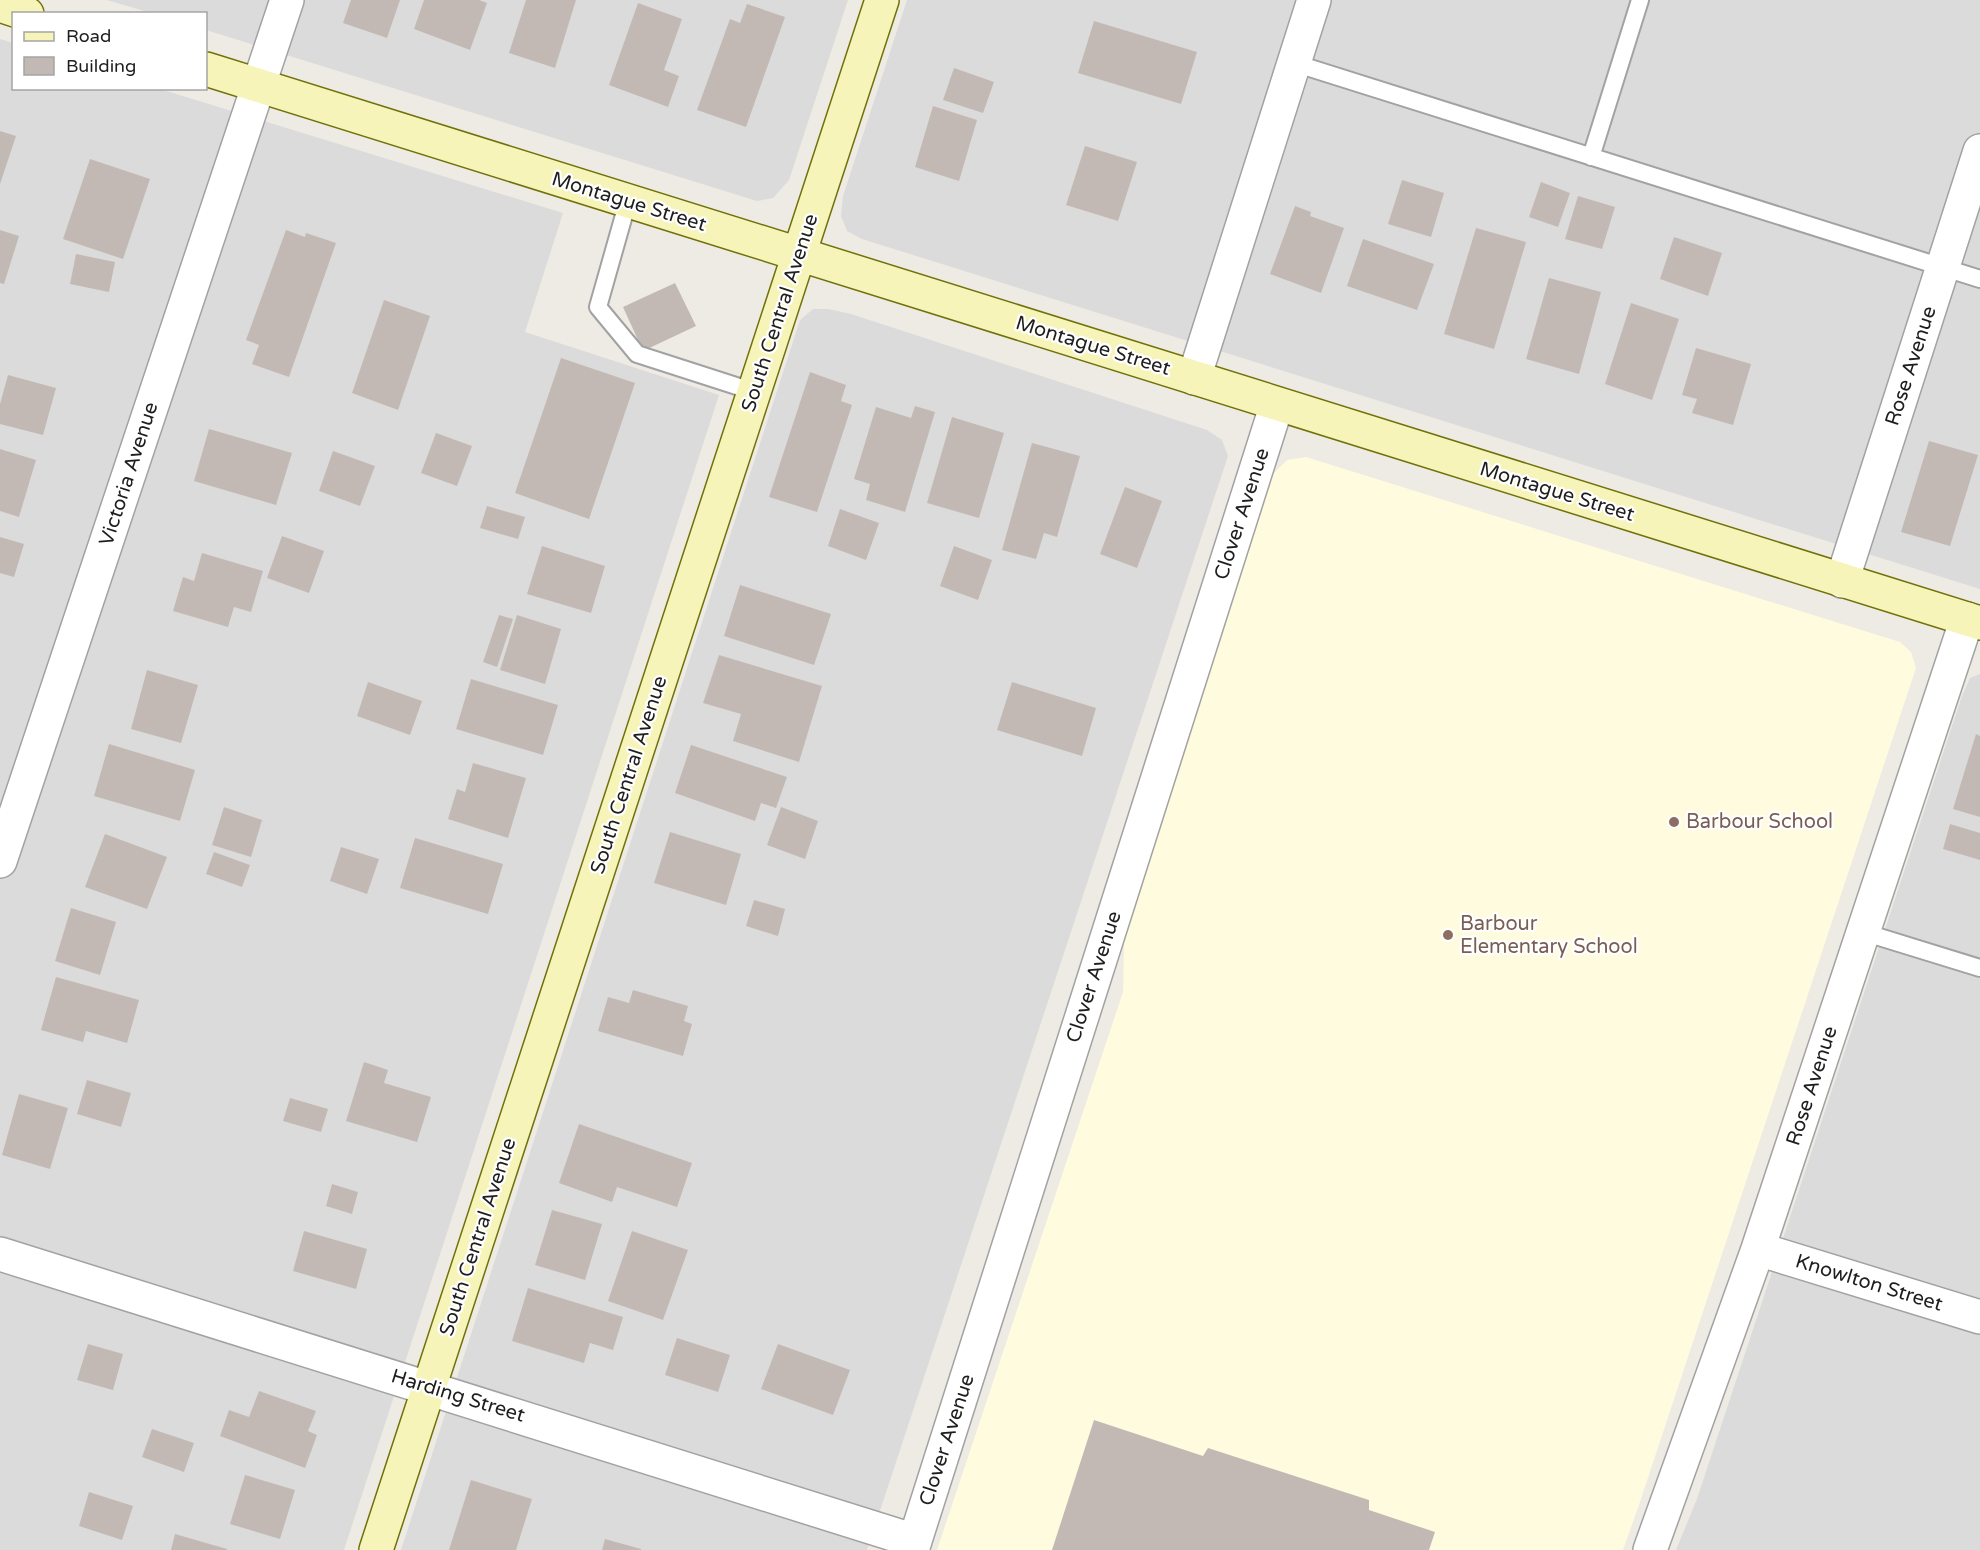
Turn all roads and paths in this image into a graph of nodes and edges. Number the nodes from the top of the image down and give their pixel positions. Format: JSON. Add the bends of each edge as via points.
{"nodes":[{"id":1,"x":287,"y":0,"type":"edge"},
{"id":2,"x":882,"y":0,"type":"edge"},
{"id":3,"x":1314,"y":0,"type":"edge"},
{"id":4,"x":1640,"y":0,"type":"edge"},
{"id":5,"x":0,"y":5,"type":"edge"},
{"id":6,"x":21,"y":12,"type":"edge"},
{"id":7,"x":1294,"y":63,"type":"junction"},
{"id":8,"x":207,"y":69,"type":"edge"},
{"id":9,"x":259,"y":86,"type":"junction"},
{"id":10,"x":1980,"y":151,"type":"edge"},
{"id":11,"x":1591,"y":157,"type":"junction"},
{"id":12,"x":628,"y":201,"type":"junction"},
{"id":13,"x":800,"y":255,"type":"junction"},
{"id":14,"x":1942,"y":268,"type":"junction"},
{"id":15,"x":1980,"y":279,"type":"edge"},
{"id":16,"x":1194,"y":378,"type":"junction"},
{"id":17,"x":754,"y":392,"type":"junction"},
{"id":18,"x":1277,"y":404,"type":"junction"},
{"id":19,"x":1842,"y":581,"type":"junction"},
{"id":20,"x":1973,"y":621,"type":"edge"},
{"id":21,"x":0,"y":861,"type":"edge"},
{"id":22,"x":1863,"y":932,"type":"junction"},
{"id":23,"x":1980,"y":968,"type":"edge"},
{"id":24,"x":1758,"y":1249,"type":"junction"},
{"id":25,"x":0,"y":1254,"type":"edge"},
{"id":26,"x":1980,"y":1317,"type":"edge"},
{"id":27,"x":429,"y":1387,"type":"junction"},
{"id":28,"x":913,"y":1545,"type":"edge"},
{"id":29,"x":376,"y":1550,"type":"edge"},
{"id":30,"x":1650,"y":1550,"type":"edge"}],
"edges":[{"from":1,"to":9,"type":"street","name":"Victoria Avenue"},
{"from":2,"to":13,"type":"street","name":"South Central Avenue"},
{"from":3,"to":7,"type":"street"},
{"from":4,"to":11,"type":"lane"},
{"from":5,"to":6,"type":"street"},
{"from":7,"to":11,"type":"lane"},
{"from":7,"to":16,"type":"street"},
{"from":8,"to":9,"type":"street","name":"Montague Street"},
{"from":9,"to":12,"type":"street","name":"Montague Street"},
{"from":9,"to":21,"type":"street","name":"Victoria Avenue"},
{"from":10,"to":14,"type":"street","name":"Rose Avenue"},
{"from":11,"to":14,"type":"lane"},
{"from":12,"to":13,"type":"street","name":"Montague Street"},
{"from":12,"to":17,"type":"lane","via":[[598,307],[637,354]]},
{"from":13,"to":16,"type":"street","name":"Montague Street"},
{"from":13,"to":17,"type":"street","name":"South Central Avenue"},
{"from":14,"to":15,"type":"lane"},
{"from":14,"to":19,"type":"street","name":"Rose Avenue"},
{"from":16,"to":18,"type":"street","name":"Montague Street"},
{"from":17,"to":27,"type":"street","name":"South Central Avenue"},
{"from":18,"to":19,"type":"street","name":"Montague Street"},
{"from":18,"to":28,"type":"street","name":"Clover Avenue"},
{"from":19,"to":20,"type":"street","name":"Montague Street"},
{"from":20,"to":22,"type":"street","name":"Rose Avenue"},
{"from":22,"to":23,"type":"lane"},
{"from":22,"to":24,"type":"street","name":"Rose Avenue"},
{"from":24,"to":26,"type":"street","name":"Knowlton Street"},
{"from":24,"to":30,"type":"street","name":"Rose Avenue"},
{"from":25,"to":27,"type":"street","name":"Harding Street"},
{"from":27,"to":28,"type":"street","name":"Harding Street"},
{"from":27,"to":29,"type":"street","name":"South Central Avenue"}]}
